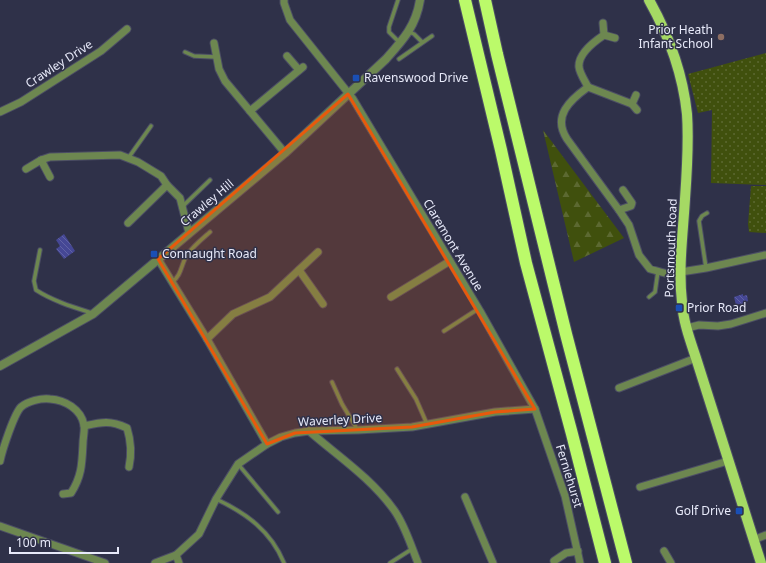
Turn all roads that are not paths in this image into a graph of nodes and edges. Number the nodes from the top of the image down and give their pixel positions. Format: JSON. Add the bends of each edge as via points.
{"nodes":[{"id":1,"x":284,"y":0,"type":"edge"},
{"id":2,"x":398,"y":0,"type":"edge"},
{"id":3,"x":420,"y":0,"type":"edge"},
{"id":4,"x":465,"y":0,"type":"edge"},
{"id":5,"x":485,"y":0,"type":"edge"},
{"id":6,"x":649,"y":0,"type":"edge"},
{"id":7,"x":603,"y":23,"type":"dead end"},
{"id":8,"x":127,"y":29,"type":"dead end"},
{"id":9,"x":409,"y":32,"type":"junction"},
{"id":10,"x":604,"y":35,"type":"junction"},
{"id":11,"x":432,"y":36,"type":"dead end"},
{"id":12,"x":615,"y":38,"type":"dead end"},
{"id":13,"x":422,"y":42,"type":"junction"},
{"id":14,"x":214,"y":43,"type":"dead end"},
{"id":15,"x":400,"y":43,"type":"junction"},
{"id":16,"x":185,"y":52,"type":"dead end"},
{"id":17,"x":287,"y":56,"type":"dead end"},
{"id":18,"x":216,"y":57,"type":"junction"},
{"id":19,"x":399,"y":59,"type":"dead end"},
{"id":20,"x":588,"y":87,"type":"junction"},
{"id":21,"x":348,"y":94,"type":"junction"},
{"id":22,"x":636,"y":96,"type":"dead end"},
{"id":23,"x":632,"y":104,"type":"junction"},
{"id":24,"x":637,"y":110,"type":"dead end"},
{"id":25,"x":250,"y":111,"type":"junction"},
{"id":26,"x":0,"y":112,"type":"edge"},
{"id":27,"x":151,"y":126,"type":"dead end"},
{"id":28,"x":285,"y":153,"type":"junction"},
{"id":29,"x":129,"y":158,"type":"junction"},
{"id":30,"x":41,"y":160,"type":"junction"},
{"id":31,"x":26,"y":169,"type":"dead end"},
{"id":32,"x":50,"y":177,"type":"dead end"},
{"id":33,"x":210,"y":180,"type":"dead end"},
{"id":34,"x":167,"y":186,"type":"junction"},
{"id":35,"x":623,"y":190,"type":"dead end"},
{"id":36,"x":182,"y":207,"type":"junction"},
{"id":37,"x":619,"y":210,"type":"junction"},
{"id":38,"x":706,"y":213,"type":"dead end"},
{"id":39,"x":128,"y":222,"type":"dead end"},
{"id":40,"x":210,"y":232,"type":"dead end"},
{"id":41,"x":189,"y":233,"type":"junction"},
{"id":42,"x":40,"y":250,"type":"dead end"},
{"id":43,"x":318,"y":252,"type":"dead end"},
{"id":44,"x":765,"y":255,"type":"dead end"},
{"id":45,"x":158,"y":259,"type":"junction"},
{"id":46,"x":450,"y":261,"type":"junction"},
{"id":47,"x":706,"y":268,"type":"junction"},
{"id":48,"x":299,"y":270,"type":"junction"},
{"id":49,"x":658,"y":271,"type":"junction"},
{"id":50,"x":681,"y":272,"type":"junction"},
{"id":51,"x":172,"y":282,"type":"junction"},
{"id":52,"x":391,"y":297,"type":"dead end"},
{"id":53,"x":649,"y":297,"type":"dead end"},
{"id":54,"x":323,"y":304,"type":"dead end"},
{"id":55,"x":478,"y":309,"type":"junction"},
{"id":56,"x":766,"y":313,"type":"edge"},
{"id":57,"x":93,"y":314,"type":"junction"},
{"id":58,"x":687,"y":328,"type":"junction"},
{"id":59,"x":444,"y":331,"type":"dead end"},
{"id":60,"x":208,"y":339,"type":"junction"},
{"id":61,"x":696,"y":358,"type":"junction"},
{"id":62,"x":0,"y":366,"type":"edge"},
{"id":63,"x":397,"y":369,"type":"dead end"},
{"id":64,"x":332,"y":382,"type":"dead end"},
{"id":65,"x":620,"y":388,"type":"dead end"},
{"id":66,"x":535,"y":409,"type":"junction"},
{"id":67,"x":427,"y":424,"type":"junction"},
{"id":68,"x":84,"y":426,"type":"junction"},
{"id":69,"x":358,"y":430,"type":"junction"},
{"id":70,"x":309,"y":431,"type":"junction"},
{"id":71,"x":267,"y":444,"type":"junction"},
{"id":72,"x":0,"y":461,"type":"edge"},
{"id":73,"x":728,"y":461,"type":"junction"},
{"id":74,"x":238,"y":464,"type":"junction"},
{"id":75,"x":129,"y":467,"type":"dead end"},
{"id":76,"x":640,"y":486,"type":"dead end"},
{"id":77,"x":63,"y":494,"type":"dead end"},
{"id":78,"x":465,"y":497,"type":"dead end"},
{"id":79,"x":216,"y":499,"type":"junction"},
{"id":80,"x":278,"y":512,"type":"dead end"},
{"id":81,"x":0,"y":526,"type":"edge"},
{"id":82,"x":766,"y":534,"type":"edge"},
{"id":83,"x":753,"y":540,"type":"junction"},
{"id":84,"x":412,"y":549,"type":"junction"},
{"id":85,"x":578,"y":551,"type":"junction"},
{"id":86,"x":664,"y":551,"type":"dead end"},
{"id":87,"x":176,"y":555,"type":"junction"},
{"id":88,"x":554,"y":561,"type":"dead end"},
{"id":89,"x":105,"y":563,"type":"edge"},
{"id":90,"x":155,"y":563,"type":"edge"},
{"id":91,"x":179,"y":563,"type":"edge"},
{"id":92,"x":284,"y":563,"type":"edge"},
{"id":93,"x":390,"y":563,"type":"edge"},
{"id":94,"x":418,"y":563,"type":"edge"},
{"id":95,"x":493,"y":563,"type":"edge"},
{"id":96,"x":580,"y":563,"type":"edge"},
{"id":97,"x":605,"y":563,"type":"edge"},
{"id":98,"x":626,"y":563,"type":"edge"},
{"id":99,"x":670,"y":563,"type":"edge"},
{"id":100,"x":761,"y":563,"type":"edge"}],
"edges":[{"from":1,"to":21,"type":"street","via":[[290,20]]},
{"from":2,"to":15,"type":"lane","via":[[389,27],[390,32]]},
{"from":3,"to":9,"type":"street","name":"Crawley Hill"},
{"from":4,"to":97,"type":"highway","via":[[526,263]]},
{"from":5,"to":98,"type":"highway","via":[[566,334]]},
{"from":6,"to":50,"type":"main road","name":"Portsmouth Road","via":[[667,36],[682,84],[686,112],[688,134]]},
{"from":7,"to":10,"type":"street"},
{"from":8,"to":26,"type":"street","name":"Crawley Drive","via":[[100,51],[21,102]]},
{"from":9,"to":13,"type":"lane"},
{"from":9,"to":15,"type":"street","name":"Crawley Hill"},
{"from":10,"to":12,"type":"street"},
{"from":10,"to":20,"type":"street","via":[[594,41],[585,52],[579,66]]},
{"from":11,"to":13,"type":"lane"},
{"from":13,"to":19,"type":"lane"},
{"from":14,"to":18,"type":"street"},
{"from":15,"to":21,"type":"street","name":"Crawley Hill"},
{"from":16,"to":18,"type":"lane","via":[[194,56]]},
{"from":17,"to":25,"type":"street","via":[[301,68]]},
{"from":18,"to":25,"type":"street","via":[[225,81]]},
{"from":20,"to":23,"type":"street"},
{"from":20,"to":37,"type":"street","via":[[573,98],[564,111],[561,120],[563,133]]},
{"from":21,"to":28,"type":"street","name":"Crawley Hill"},
{"from":21,"to":46,"type":"street","name":"Claremont Avenue"},
{"from":22,"to":23,"type":"street"},
{"from":23,"to":24,"type":"street"},
{"from":25,"to":28,"type":"street"},
{"from":27,"to":29,"type":"lane"},
{"from":28,"to":41,"type":"street","name":"Crawley Hill"},
{"from":29,"to":30,"type":"street","via":[[120,155],[50,157]]},
{"from":29,"to":34,"type":"street","via":[[161,176]]},
{"from":30,"to":31,"type":"street"},
{"from":30,"to":32,"type":"street"},
{"from":33,"to":36,"type":"lane"},
{"from":34,"to":36,"type":"street","via":[[180,198]]},
{"from":34,"to":39,"type":"street"},
{"from":35,"to":37,"type":"street","via":[[632,203],[631,206]]},
{"from":36,"to":41,"type":"street"},
{"from":37,"to":49,"type":"street","via":[[628,225],[639,255],[650,269]]},
{"from":38,"to":47,"type":"lane","via":[[699,221]]},
{"from":40,"to":51,"type":"lane","via":[[188,254],[179,275]]},
{"from":41,"to":45,"type":"street","name":"Crawley Hill"},
{"from":42,"to":57,"type":"lane","via":[[34,281],[36,290],[54,300]]},
{"from":43,"to":48,"type":"street"},
{"from":44,"to":47,"type":"street"},
{"from":45,"to":51,"type":"street"},
{"from":45,"to":57,"type":"street","name":"Crawley Hill"},
{"from":46,"to":52,"type":"street"},
{"from":46,"to":55,"type":"street","name":"Claremont Avenue"},
{"from":47,"to":50,"type":"street"},
{"from":48,"to":54,"type":"street"},
{"from":48,"to":60,"type":"street","via":[[270,297],[233,314]]},
{"from":49,"to":50,"type":"street","via":[[668,274]]},
{"from":49,"to":53,"type":"lane","via":[[655,292]]},
{"from":50,"to":58,"type":"main road","name":"Portsmouth Road","via":[[682,302]]},
{"from":51,"to":60,"type":"street"},
{"from":55,"to":59,"type":"lane"},
{"from":55,"to":66,"type":"street","name":"Claremont Avenue"},
{"from":56,"to":58,"type":"street","via":[[731,324]]},
{"from":57,"to":62,"type":"street","name":"Crawley Hill"},
{"from":58,"to":61,"type":"main road","name":"Portsmouth Road"},
{"from":60,"to":71,"type":"street"},
{"from":61,"to":65,"type":"street"},
{"from":61,"to":73,"type":"main road","name":"Portsmouth Road"},
{"from":63,"to":67,"type":"lane","via":[[416,399]]},
{"from":64,"to":69,"type":"lane"},
{"from":66,"to":67,"type":"street","name":"Waverley Drive","via":[[495,412]]},
{"from":66,"to":85,"type":"street","name":"Ferniehurst","via":[[565,496]]},
{"from":67,"to":69,"type":"street","name":"Waverley Drive"},
{"from":68,"to":72,"type":"street","via":[[73,408],[59,400],[33,401],[21,407]]},
{"from":68,"to":75,"type":"street","via":[[104,422],[127,428],[131,439]]},
{"from":68,"to":77,"type":"street","via":[[83,459],[78,481],[71,493]]},
{"from":69,"to":70,"type":"street","name":"Waverley Drive"},
{"from":70,"to":71,"type":"street","name":"Waverley Drive","via":[[288,435]]},
{"from":70,"to":84,"type":"street","via":[[374,486],[395,511]]},
{"from":71,"to":74,"type":"street","name":"Waverley Drive"},
{"from":73,"to":76,"type":"street"},
{"from":73,"to":83,"type":"main road","name":"Portsmouth Road"},
{"from":74,"to":79,"type":"street","name":"Waverley Drive"},
{"from":74,"to":80,"type":"lane"},
{"from":78,"to":95,"type":"street"},
{"from":79,"to":87,"type":"street","name":"Waverley Drive","via":[[199,534]]},
{"from":79,"to":92,"type":"lane","via":[[236,509],[262,530],[273,542]]},
{"from":81,"to":89,"type":"street"},
{"from":82,"to":83,"type":"street"},
{"from":83,"to":100,"type":"main road","name":"Portsmouth Road"},
{"from":84,"to":93,"type":"lane"},
{"from":84,"to":94,"type":"street"},
{"from":85,"to":88,"type":"street","via":[[566,553]]},
{"from":85,"to":96,"type":"street","name":"Ferniehurst"},
{"from":86,"to":99,"type":"street"},
{"from":87,"to":90,"type":"street","name":"Waverley Drive"},
{"from":87,"to":91,"type":"street"}]}
